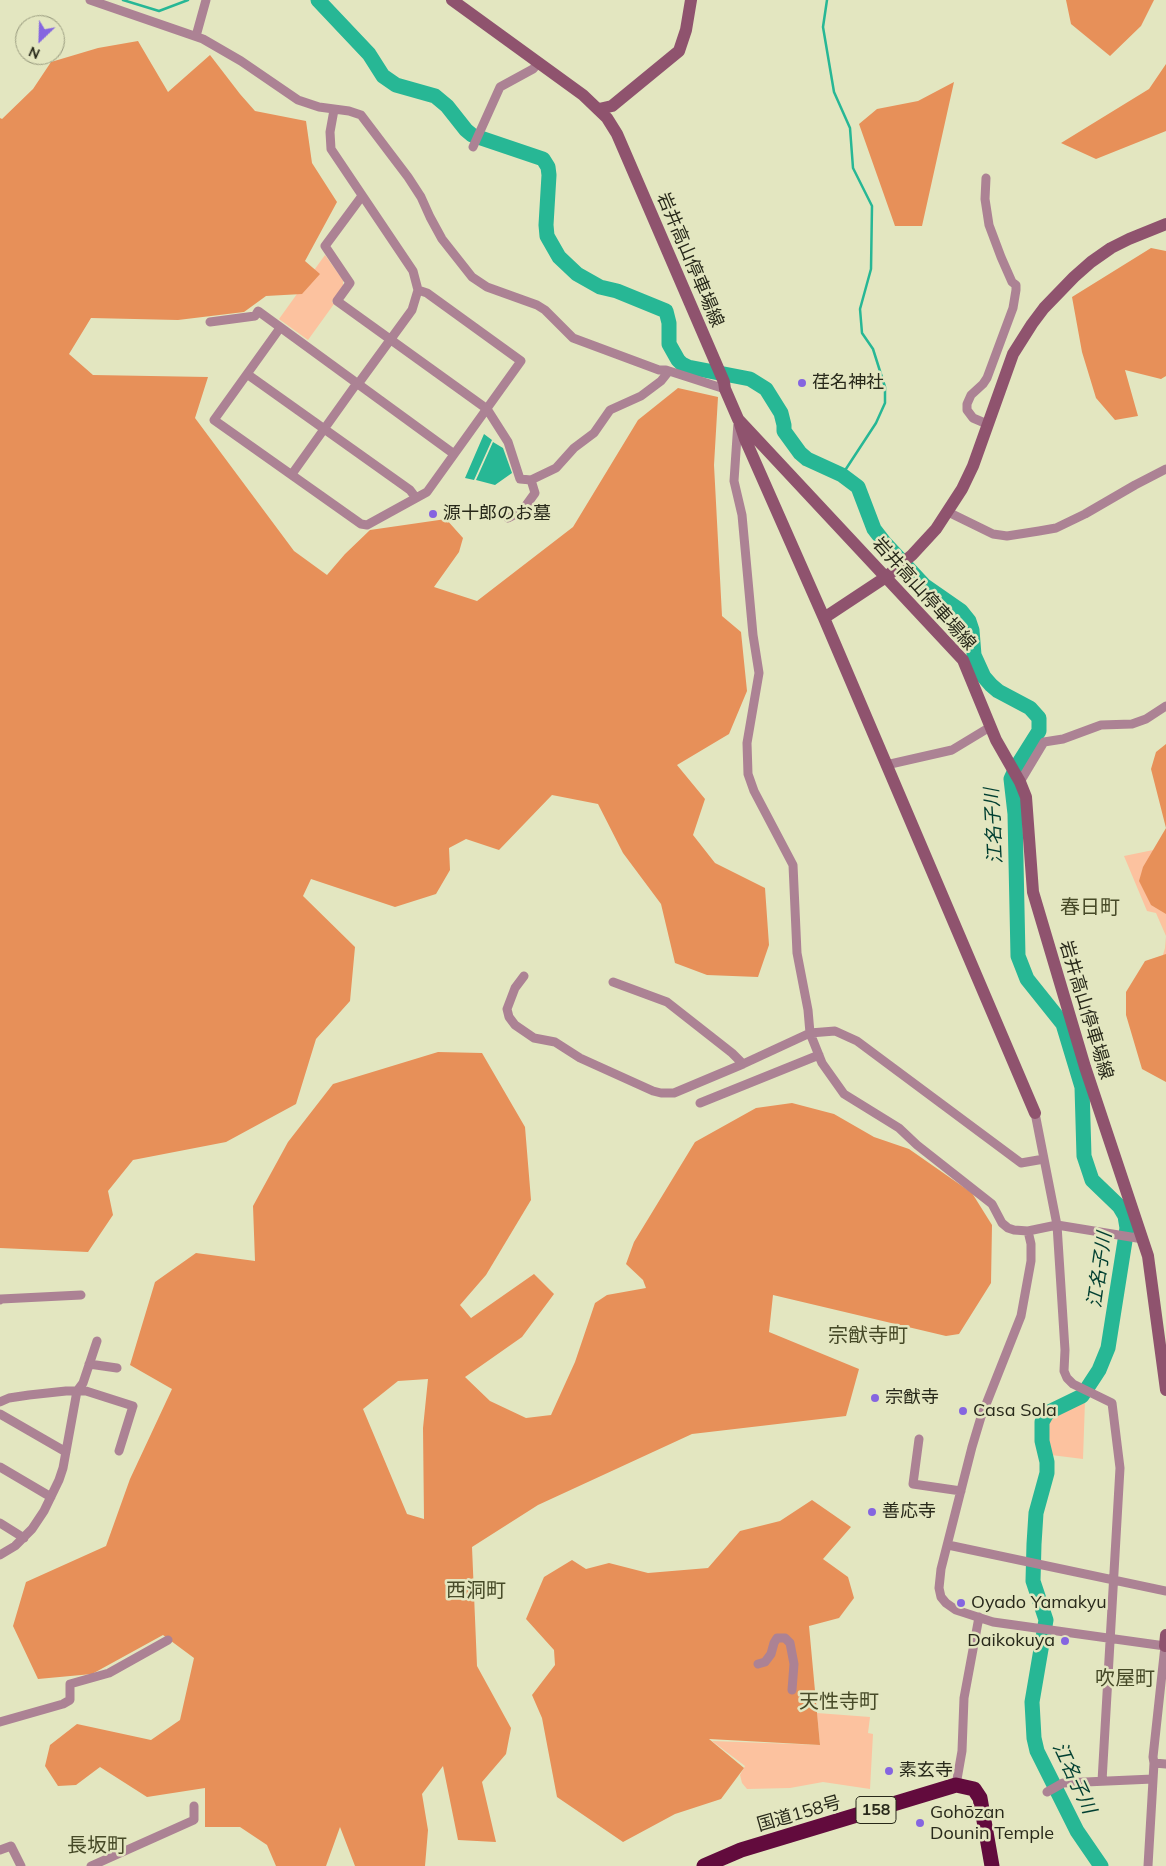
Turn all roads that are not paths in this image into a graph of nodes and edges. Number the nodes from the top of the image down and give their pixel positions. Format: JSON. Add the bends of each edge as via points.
{"nodes":[{"id":1,"x":90,"y":0,"type":"edge"},
{"id":2,"x":206,"y":0,"type":"edge"},
{"id":3,"x":452,"y":0,"type":"edge"},
{"id":4,"x":691,"y":0,"type":"edge"},
{"id":5,"x":196,"y":36,"type":"junction"},
{"id":6,"x":539,"y":62,"type":"junction"},
{"id":7,"x":599,"y":109,"type":"junction"},
{"id":8,"x":334,"y":110,"type":"junction"},
{"id":9,"x":473,"y":146,"type":"dead end"},
{"id":10,"x":986,"y":178,"type":"dead end"},
{"id":11,"x":362,"y":196,"type":"junction"},
{"id":12,"x":1166,"y":224,"type":"edge"},
{"id":13,"x":418,"y":290,"type":"junction"},
{"id":14,"x":210,"y":322,"type":"dead end"},
{"id":15,"x":280,"y":328,"type":"junction"},
{"id":16,"x":391,"y":339,"type":"junction"},
{"id":17,"x":669,"y":371,"type":"junction"},
{"id":18,"x":247,"y":374,"type":"junction"},
{"id":19,"x":358,"y":383,"type":"junction"},
{"id":20,"x":725,"y":385,"type":"junction"},
{"id":21,"x":487,"y":409,"type":"junction"},
{"id":22,"x":738,"y":419,"type":"junction"},
{"id":23,"x":987,"y":424,"type":"junction"},
{"id":24,"x":324,"y":429,"type":"junction"},
{"id":25,"x":454,"y":454,"type":"junction"},
{"id":26,"x":1166,"y":469,"type":"edge"},
{"id":27,"x":292,"y":474,"type":"junction"},
{"id":28,"x":531,"y":480,"type":"junction"},
{"id":29,"x":416,"y":498,"type":"junction"},
{"id":30,"x":948,"y":512,"type":"junction"},
{"id":31,"x":508,"y":518,"type":"dead end"},
{"id":32,"x":886,"y":577,"type":"junction"},
{"id":33,"x":824,"y":618,"type":"junction"},
{"id":34,"x":1166,"y":706,"type":"edge"},
{"id":35,"x":990,"y":727,"type":"junction"},
{"id":36,"x":886,"y":765,"type":"junction"},
{"id":37,"x":1020,"y":781,"type":"junction"},
{"id":38,"x":524,"y":976,"type":"dead end"},
{"id":39,"x":613,"y":982,"type":"dead end"},
{"id":40,"x":810,"y":1033,"type":"junction"},
{"id":41,"x":818,"y":1055,"type":"junction"},
{"id":42,"x":743,"y":1064,"type":"junction"},
{"id":43,"x":700,"y":1103,"type":"dead end"},
{"id":44,"x":1035,"y":1113,"type":"joint"},
{"id":45,"x":1044,"y":1159,"type":"junction"},
{"id":46,"x":1057,"y":1225,"type":"junction"},
{"id":47,"x":1028,"y":1231,"type":"junction"},
{"id":48,"x":1137,"y":1238,"type":"junction"},
{"id":49,"x":81,"y":1295,"type":"dead end"},
{"id":50,"x":0,"y":1300,"type":"edge"},
{"id":51,"x":97,"y":1341,"type":"dead end"},
{"id":52,"x":89,"y":1364,"type":"junction"},
{"id":53,"x":117,"y":1368,"type":"dead end"},
{"id":54,"x":1166,"y":1390,"type":"edge"},
{"id":55,"x":77,"y":1391,"type":"junction"},
{"id":56,"x":0,"y":1402,"type":"edge"},
{"id":57,"x":0,"y":1414,"type":"edge"},
{"id":58,"x":919,"y":1439,"type":"dead end"},
{"id":59,"x":119,"y":1451,"type":"dead end"},
{"id":60,"x":66,"y":1452,"type":"junction"},
{"id":61,"x":0,"y":1466,"type":"edge"},
{"id":62,"x":961,"y":1491,"type":"junction"},
{"id":63,"x":51,"y":1497,"type":"junction"},
{"id":64,"x":0,"y":1523,"type":"edge"},
{"id":65,"x":24,"y":1538,"type":"junction"},
{"id":66,"x":948,"y":1545,"type":"junction"},
{"id":67,"x":0,"y":1556,"type":"edge"},
{"id":68,"x":1113,"y":1581,"type":"junction"},
{"id":69,"x":1166,"y":1591,"type":"edge"},
{"id":70,"x":979,"y":1617,"type":"junction"},
{"id":71,"x":1110,"y":1639,"type":"junction"},
{"id":72,"x":168,"y":1640,"type":"dead end"},
{"id":73,"x":1166,"y":1643,"type":"edge"},
{"id":74,"x":758,"y":1664,"type":"dead end"},
{"id":75,"x":792,"y":1690,"type":"dead end"},
{"id":76,"x":0,"y":1722,"type":"edge"},
{"id":77,"x":1154,"y":1763,"type":"junction"},
{"id":78,"x":1166,"y":1764,"type":"edge"},
{"id":79,"x":1153,"y":1779,"type":"junction"},
{"id":80,"x":1102,"y":1781,"type":"junction"},
{"id":81,"x":956,"y":1785,"type":"junction"},
{"id":82,"x":1052,"y":1788,"type":"dead end"},
{"id":83,"x":194,"y":1806,"type":"dead end"},
{"id":84,"x":0,"y":1850,"type":"edge"},
{"id":85,"x":21,"y":1866,"type":"edge"},
{"id":86,"x":91,"y":1866,"type":"edge"},
{"id":87,"x":704,"y":1866,"type":"edge"},
{"id":88,"x":992,"y":1866,"type":"edge"},
{"id":89,"x":1148,"y":1866,"type":"edge"}],
"edges":[{"from":1,"to":5,"type":"street"},
{"from":2,"to":5,"type":"street"},
{"from":3,"to":6,"type":"main road","name":"岩井高山停車場線"},
{"from":4,"to":7,"type":"main road","via":[[679,50],[612,106]]},
{"from":5,"to":8,"type":"street","via":[[241,61],[298,100]]},
{"from":6,"to":7,"type":"main road","name":"岩井高山停車場線"},
{"from":6,"to":9,"type":"street","via":[[533,69],[500,87]]},
{"from":7,"to":20,"type":"main road","name":"岩井高山停車場線","via":[[617,134]]},
{"from":8,"to":11,"type":"street","via":[[331,149]]},
{"from":8,"to":17,"type":"street","via":[[356,112],[367,120],[421,197],[442,239],[472,277],[487,287],[537,305],[573,338]]},
{"from":10,"to":23,"type":"street","via":[[984,199],[989,225],[1000,258],[1016,285],[1013,308],[987,378],[967,404],[973,418]]},
{"from":11,"to":13,"type":"street","via":[[412,271]]},
{"from":11,"to":16,"type":"street","via":[[325,246],[350,283],[337,301]]},
{"from":12,"to":23,"type":"main road","via":[[1129,239],[1092,262],[1044,308],[1013,354]]},
{"from":13,"to":16,"type":"street","via":[[412,310]]},
{"from":13,"to":21,"type":"street","via":[[427,293],[521,361]]},
{"from":14,"to":15,"type":"street","via":[[254,316],[258,311]]},
{"from":15,"to":18,"type":"street"},
{"from":15,"to":19,"type":"street"},
{"from":16,"to":19,"type":"street"},
{"from":16,"to":21,"type":"street"},
{"from":17,"to":20,"type":"street"},
{"from":17,"to":28,"type":"street","via":[[662,381],[640,396],[610,410],[594,433],[574,448],[556,468]]},
{"from":18,"to":24,"type":"street"},
{"from":18,"to":27,"type":"street","via":[[214,420]]},
{"from":19,"to":24,"type":"street"},
{"from":19,"to":25,"type":"street"},
{"from":20,"to":22,"type":"main road","name":"岩井高山停車場線"},
{"from":21,"to":25,"type":"street"},
{"from":21,"to":28,"type":"street","via":[[508,442],[520,479]]},
{"from":22,"to":32,"type":"main road","name":"岩井高山停車場線"},
{"from":22,"to":33,"type":"main road"},
{"from":22,"to":40,"type":"street","via":[[733,472],[742,516],[759,672],[747,742],[748,774],[793,865],[797,953]]},
{"from":23,"to":30,"type":"main road","via":[[973,466]]},
{"from":24,"to":27,"type":"street"},
{"from":24,"to":29,"type":"street","via":[[410,490]]},
{"from":25,"to":29,"type":"street","via":[[428,492]]},
{"from":26,"to":30,"type":"street","via":[[1056,528],[1007,536],[993,534]]},
{"from":27,"to":29,"type":"street","via":[[364,525]]},
{"from":28,"to":31,"type":"street","via":[[535,493],[520,513]]},
{"from":30,"to":32,"type":"main road","via":[[912,555]]},
{"from":32,"to":33,"type":"main road"},
{"from":32,"to":35,"type":"main road","name":"岩井高山停車場線","via":[[963,660]]},
{"from":33,"to":36,"type":"main road"},
{"from":34,"to":37,"type":"street","via":[[1132,724],[1101,725],[1063,739],[1044,742]]},
{"from":35,"to":36,"type":"street","via":[[952,750]]},
{"from":35,"to":37,"type":"main road","name":"岩井高山停車場線"},
{"from":36,"to":44,"type":"main road"},
{"from":37,"to":48,"type":"main road","name":"岩井高山停車場線","via":[[1028,805],[1033,892]]},
{"from":38,"to":42,"type":"street","via":[[506,1009],[515,1025],[534,1038],[555,1042],[580,1058],[653,1091],[674,1093]]},
{"from":39,"to":42,"type":"street","via":[[667,1002]]},
{"from":40,"to":41,"type":"street"},
{"from":40,"to":42,"type":"street"},
{"from":40,"to":45,"type":"street","via":[[830,1031],[853,1038],[1021,1163]]},
{"from":41,"to":43,"type":"street"},
{"from":41,"to":47,"type":"street","via":[[844,1094],[899,1128],[992,1204],[1008,1228]]},
{"from":44,"to":45,"type":"street"},
{"from":45,"to":46,"type":"street"},
{"from":46,"to":47,"type":"street"},
{"from":46,"to":48,"type":"street"},
{"from":46,"to":68,"type":"street","via":[[1064,1370],[1067,1378],[1079,1388],[1112,1403],[1120,1468]]},
{"from":47,"to":62,"type":"street","via":[[1032,1244],[1031,1261],[1021,1316],[981,1417]]},
{"from":48,"to":54,"type":"main road","name":"岩井高山停車場線","via":[[1148,1256]]},
{"from":49,"to":50,"type":"street"},
{"from":51,"to":52,"type":"street"},
{"from":52,"to":53,"type":"street"},
{"from":52,"to":55,"type":"street"},
{"from":55,"to":56,"type":"street","via":[[28,1395]]},
{"from":55,"to":59,"type":"street","via":[[133,1406]]},
{"from":55,"to":60,"type":"street"},
{"from":57,"to":60,"type":"street"},
{"from":58,"to":62,"type":"street","via":[[913,1484]]},
{"from":60,"to":63,"type":"street"},
{"from":61,"to":63,"type":"street"},
{"from":62,"to":66,"type":"street"},
{"from":63,"to":65,"type":"street"},
{"from":64,"to":65,"type":"street"},
{"from":65,"to":67,"type":"street"},
{"from":66,"to":68,"type":"street"},
{"from":66,"to":70,"type":"street","via":[[941,1569],[941,1597],[956,1610]]},
{"from":68,"to":69,"type":"street"},
{"from":68,"to":71,"type":"street"},
{"from":70,"to":71,"type":"street","via":[[993,1622]]},
{"from":70,"to":81,"type":"street","via":[[964,1698],[962,1751]]},
{"from":71,"to":73,"type":"street"},
{"from":71,"to":80,"type":"street"},
{"from":72,"to":76,"type":"street","via":[[125,1666],[70,1684],[70,1700],[63,1704]]},
{"from":73,"to":77,"type":"street"},
{"from":74,"to":75,"type":"street","via":[[765,1662],[771,1654],[777,1638],[786,1638],[794,1664]]},
{"from":77,"to":78,"type":"street"},
{"from":77,"to":79,"type":"street"},
{"from":79,"to":80,"type":"street"},
{"from":79,"to":89,"type":"street"},
{"from":80,"to":82,"type":"street"},
{"from":81,"to":87,"type":"highway","name":"国道158号","number":"158","via":[[742,1850]]},
{"from":81,"to":88,"type":"highway","via":[[974,1790],[980,1798]]},
{"from":83,"to":86,"type":"street","via":[[194,1820]]},
{"from":84,"to":85,"type":"street","via":[[11,1846]]}]}
